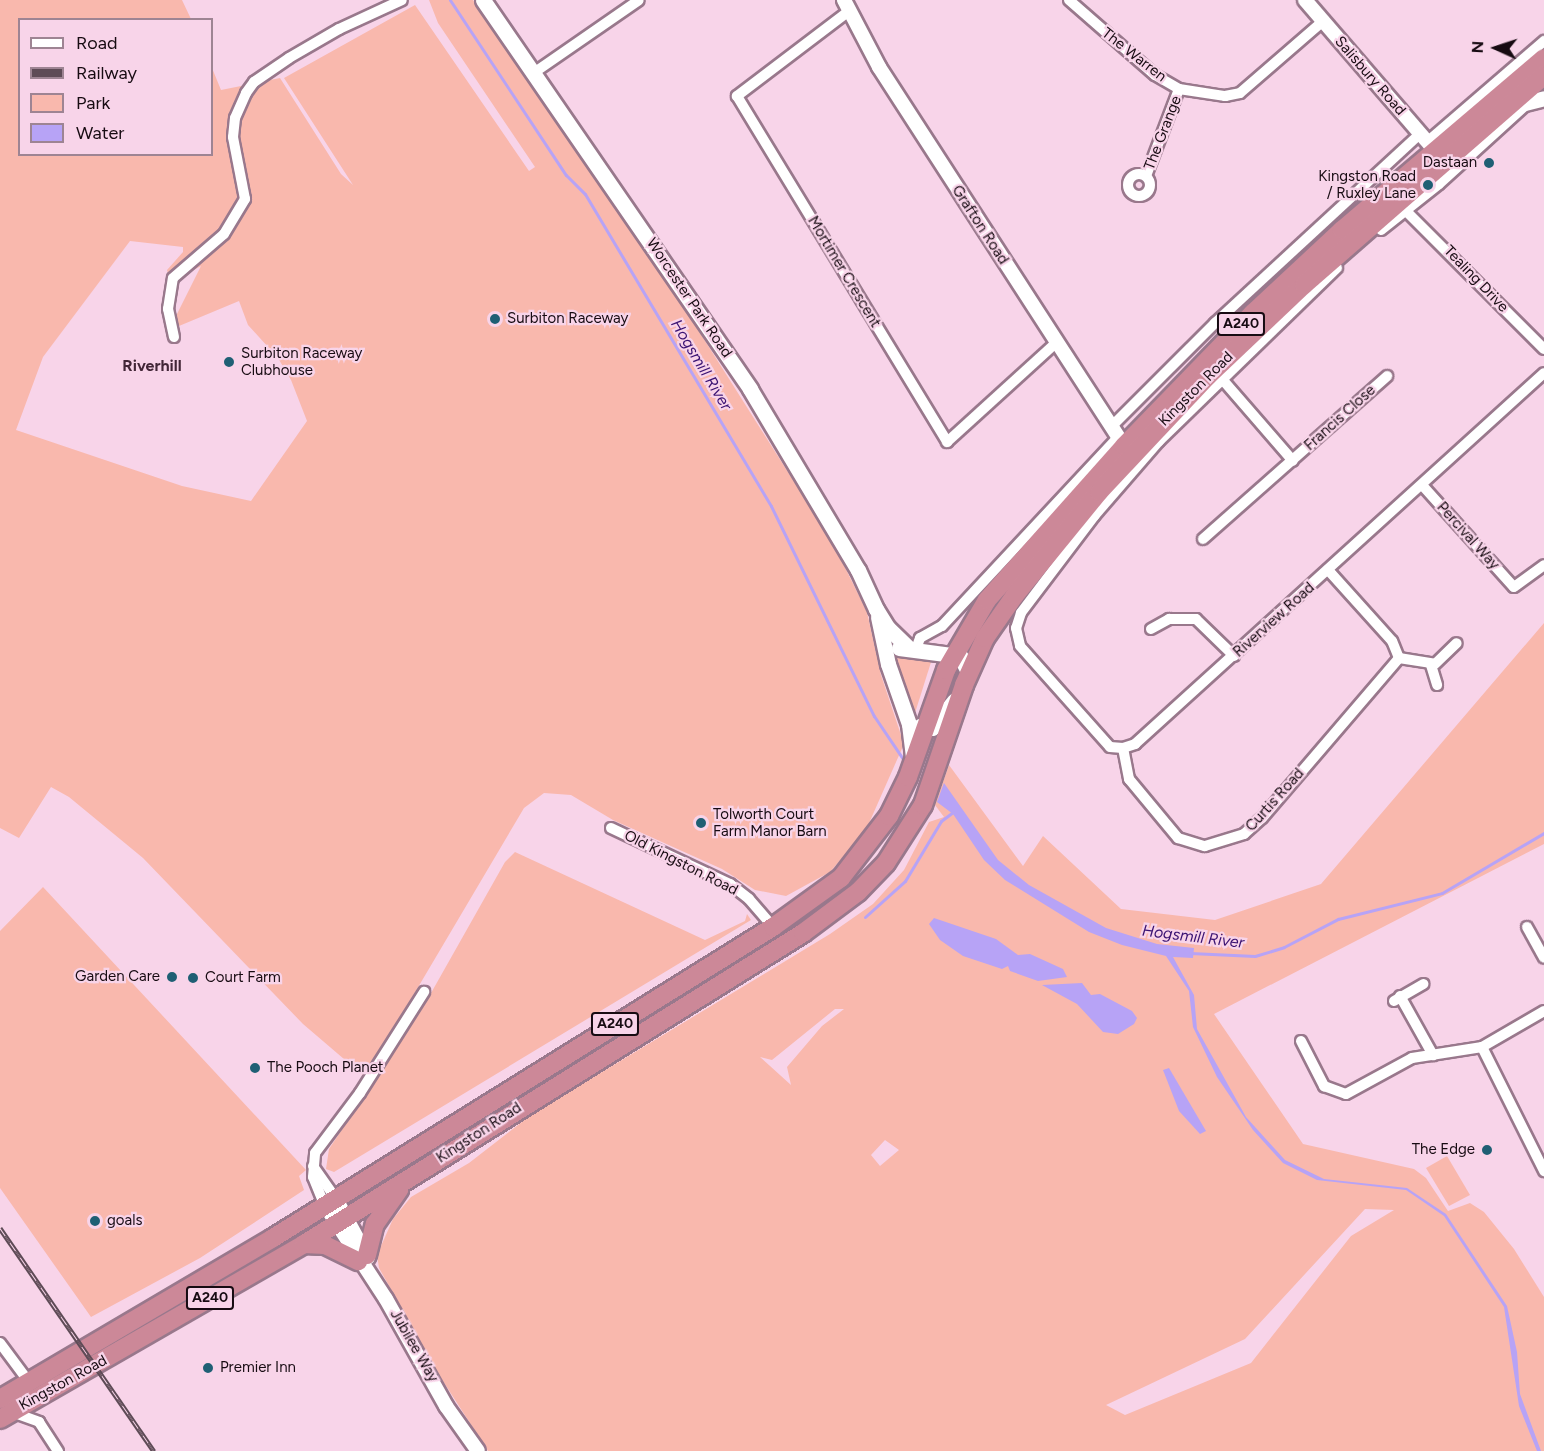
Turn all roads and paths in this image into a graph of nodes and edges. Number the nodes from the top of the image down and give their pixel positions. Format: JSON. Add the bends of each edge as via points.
{"nodes":[{"id":1,"x":402,"y":0,"type":"edge"},
{"id":2,"x":483,"y":0,"type":"edge"},
{"id":3,"x":639,"y":0,"type":"edge"},
{"id":4,"x":1070,"y":0,"type":"edge"},
{"id":5,"x":1306,"y":0,"type":"edge"},
{"id":6,"x":846,"y":5,"type":"edge"},
{"id":7,"x":1323,"y":21,"type":"junction"},
{"id":8,"x":1544,"y":41,"type":"edge"},
{"id":9,"x":1543,"y":65,"type":"edge"},
{"id":10,"x":535,"y":72,"type":"junction"},
{"id":11,"x":1179,"y":89,"type":"junction"},
{"id":12,"x":737,"y":96,"type":"junction"},
{"id":13,"x":724,"y":98,"type":"dead end"},
{"id":14,"x":1537,"y":99,"type":"edge"},
{"id":15,"x":1508,"y":107,"type":"junction"},
{"id":16,"x":1427,"y":143,"type":"junction"},
{"id":17,"x":1146,"y":176,"type":"dead end"},
{"id":18,"x":1406,"y":211,"type":"junction"},
{"id":19,"x":174,"y":338,"type":"dead end"},
{"id":20,"x":1057,"y":342,"type":"junction"},
{"id":21,"x":1544,"y":349,"type":"edge"},
{"id":22,"x":1544,"y":373,"type":"edge"},
{"id":23,"x":1387,"y":376,"type":"dead end"},
{"id":24,"x":1222,"y":379,"type":"junction"},
{"id":25,"x":1118,"y":436,"type":"junction"},
{"id":26,"x":947,"y":442,"type":"junction"},
{"id":27,"x":943,"y":453,"type":"dead end"},
{"id":28,"x":1293,"y":461,"type":"junction"},
{"id":29,"x":1422,"y":485,"type":"junction"},
{"id":30,"x":1203,"y":539,"type":"dead end"},
{"id":31,"x":1544,"y":565,"type":"edge"},
{"id":32,"x":1328,"y":570,"type":"junction"},
{"id":33,"x":876,"y":609,"type":"junction"},
{"id":34,"x":1151,"y":629,"type":"dead end"},
{"id":35,"x":1457,"y":643,"type":"dead end"},
{"id":36,"x":912,"y":649,"type":"junction"},
{"id":37,"x":954,"y":655,"type":"junction"},
{"id":38,"x":1234,"y":656,"type":"junction"},
{"id":39,"x":1399,"y":658,"type":"junction"},
{"id":40,"x":888,"y":661,"type":"junction"},
{"id":41,"x":1431,"y":665,"type":"junction"},
{"id":42,"x":967,"y":680,"type":"junction"},
{"id":43,"x":1437,"y":685,"type":"dead end"},
{"id":44,"x":906,"y":714,"type":"junction"},
{"id":45,"x":924,"y":729,"type":"junction"},
{"id":46,"x":1123,"y":748,"type":"junction"},
{"id":47,"x":913,"y":763,"type":"junction"},
{"id":48,"x":611,"y":828,"type":"dead end"},
{"id":49,"x":773,"y":927,"type":"junction"},
{"id":50,"x":1527,"y":927,"type":"dead end"},
{"id":51,"x":1544,"y":957,"type":"edge"},
{"id":52,"x":1423,"y":984,"type":"dead end"},
{"id":53,"x":424,"y":993,"type":"dead end"},
{"id":54,"x":1544,"y":1011,"type":"edge"},
{"id":55,"x":1301,"y":1041,"type":"dead end"},
{"id":56,"x":1482,"y":1047,"type":"junction"},
{"id":57,"x":1433,"y":1055,"type":"junction"},
{"id":58,"x":1544,"y":1171,"type":"edge"},
{"id":59,"x":410,"y":1177,"type":"junction"},
{"id":60,"x":334,"y":1211,"type":"junction"},
{"id":61,"x":304,"y":1244,"type":"junction"},
{"id":62,"x":362,"y":1258,"type":"junction"},
{"id":63,"x":0,"y":1343,"type":"edge"},
{"id":64,"x":29,"y":1382,"type":"junction"},
{"id":65,"x":4,"y":1410,"type":"edge"},
{"id":66,"x":58,"y":1451,"type":"edge"},
{"id":67,"x":478,"y":1451,"type":"edge"}],
"edges":[{"from":1,"to":19,"type":"street","via":[[339,28],[254,82],[246,93],[235,118],[233,137],[245,199],[224,234],[173,278],[168,309]]},
{"from":2,"to":10,"type":"main road","name":"Worcester Park Road"},
{"from":3,"to":10,"type":"street"},
{"from":4,"to":11,"type":"street","name":"The Warren","via":[[1125,52]]},
{"from":5,"to":7,"type":"street","name":"Salisbury Road"},
{"from":6,"to":12,"type":"street"},
{"from":6,"to":20,"type":"street","name":"Grafton Road","via":[[879,68]]},
{"from":7,"to":11,"type":"street","name":"The Warren","via":[[1240,93],[1225,96]]},
{"from":7,"to":16,"type":"street","name":"Salisbury Road"},
{"from":8,"to":16,"type":"street"},
{"from":9,"to":15,"type":"highway","name":"Kingston Road","number":"A240"},
{"from":9,"to":16,"type":"highway","name":"Kingston Road","number":"A240"},
{"from":10,"to":33,"type":"main road","name":"Worcester Park Road","via":[[750,388],[858,570]]},
{"from":11,"to":17,"type":"street","name":"The Grange"},
{"from":12,"to":13,"type":"street"},
{"from":12,"to":26,"type":"street","name":"Mortimer Crescent"},
{"from":14,"to":15,"type":"main road"},
{"from":14,"to":18,"type":"street","name":"Kingston Road"},
{"from":15,"to":42,"type":"highway","name":"Kingston Road","number":"A240","via":[[1304,285],[1169,416],[1099,492],[1022,586],[985,638]]},
{"from":16,"to":25,"type":"highway","name":"Kingston Road","number":"A240","via":[[1342,230]]},
{"from":18,"to":21,"type":"street","name":"Tealing Drive"},
{"from":18,"to":24,"type":"street","name":"Kingston Road","via":[[1334,271]]},
{"from":20,"to":25,"type":"street","name":"Grafton Road"},
{"from":20,"to":26,"type":"street"},
{"from":22,"to":29,"type":"street","name":"Riverview Road"},
{"from":23,"to":28,"type":"street","name":"Francis Close"},
{"from":24,"to":28,"type":"street","name":"Francis Close"},
{"from":24,"to":46,"type":"street","name":"Kingston Road","via":[[1159,441],[1095,515],[1030,598],[1016,628],[1020,646],[1104,742]]},
{"from":25,"to":36,"type":"street","via":[[942,626],[920,638]]},
{"from":25,"to":37,"type":"highway","name":"Kingston Road","number":"A240","via":[[987,600]]},
{"from":26,"to":27,"type":"street"},
{"from":28,"to":30,"type":"street","name":"Francis Close"},
{"from":29,"to":31,"type":"street","name":"Percival Way","via":[[1514,587]]},
{"from":29,"to":32,"type":"street","name":"Riverview Road"},
{"from":32,"to":38,"type":"street","name":"Riverview Road"},
{"from":32,"to":39,"type":"street","via":[[1392,641]]},
{"from":33,"to":36,"type":"main road","via":[[888,628]]},
{"from":33,"to":40,"type":"main road"},
{"from":34,"to":38,"type":"street","via":[[1169,619],[1196,619]]},
{"from":35,"to":41,"type":"street"},
{"from":36,"to":37,"type":"main road"},
{"from":36,"to":40,"type":"main road","via":[[894,650]]},
{"from":37,"to":42,"type":"main road","via":[[963,658]]},
{"from":37,"to":45,"type":"highway","name":"Kingston Road","number":"A240"},
{"from":38,"to":46,"type":"street","name":"Riverview Road","via":[[1135,744]]},
{"from":39,"to":41,"type":"street"},
{"from":39,"to":46,"type":"street","name":"Curtis Road","via":[[1244,834],[1205,846],[1178,838],[1129,779]]},
{"from":40,"to":44,"type":"main road"},
{"from":41,"to":43,"type":"street"},
{"from":42,"to":45,"type":"main road","via":[[939,722]]},
{"from":42,"to":59,"type":"highway","name":"Kingston Road","number":"A240","via":[[923,805],[886,863],[829,915]]},
{"from":44,"to":45,"type":"main road"},
{"from":44,"to":47,"type":"main road","via":[[913,741]]},
{"from":45,"to":47,"type":"highway","number":"A240"},
{"from":47,"to":49,"type":"highway","name":"Kingston Road","number":"A240","via":[[903,790],[859,859],[820,895]]},
{"from":48,"to":49,"type":"street","name":"Old Kingston Road","via":[[730,884]]},
{"from":49,"to":60,"type":"highway","name":"Kingston Road","number":"A240"},
{"from":50,"to":51,"type":"street"},
{"from":52,"to":57,"type":"street","via":[[1397,999]]},
{"from":53,"to":60,"type":"street","via":[[360,1093],[318,1148],[312,1166]]},
{"from":54,"to":56,"type":"street"},
{"from":55,"to":57,"type":"street","via":[[1324,1086],[1339,1094],[1394,1067]]},
{"from":56,"to":57,"type":"street"},
{"from":56,"to":58,"type":"street"},
{"from":59,"to":60,"type":"highway","name":"Kingston Road","number":"A240"},
{"from":59,"to":62,"type":"highway","via":[[381,1214]]},
{"from":60,"to":61,"type":"highway","name":"Kingston Road","number":"A240"},
{"from":60,"to":62,"type":"street","name":"Jubilee Way"},
{"from":60,"to":64,"type":"highway","name":"Kingston Road","number":"A240","via":[[273,1238]]},
{"from":61,"to":62,"type":"highway","via":[[325,1245]]},
{"from":61,"to":65,"type":"highway","name":"Kingston Road","number":"A240"},
{"from":62,"to":67,"type":"street","name":"Jubilee Way"},
{"from":63,"to":64,"type":"street"},
{"from":64,"to":65,"type":"highway","name":"Kingston Road","number":"A240"},
{"from":65,"to":66,"type":"street","via":[[39,1422]]}]}
